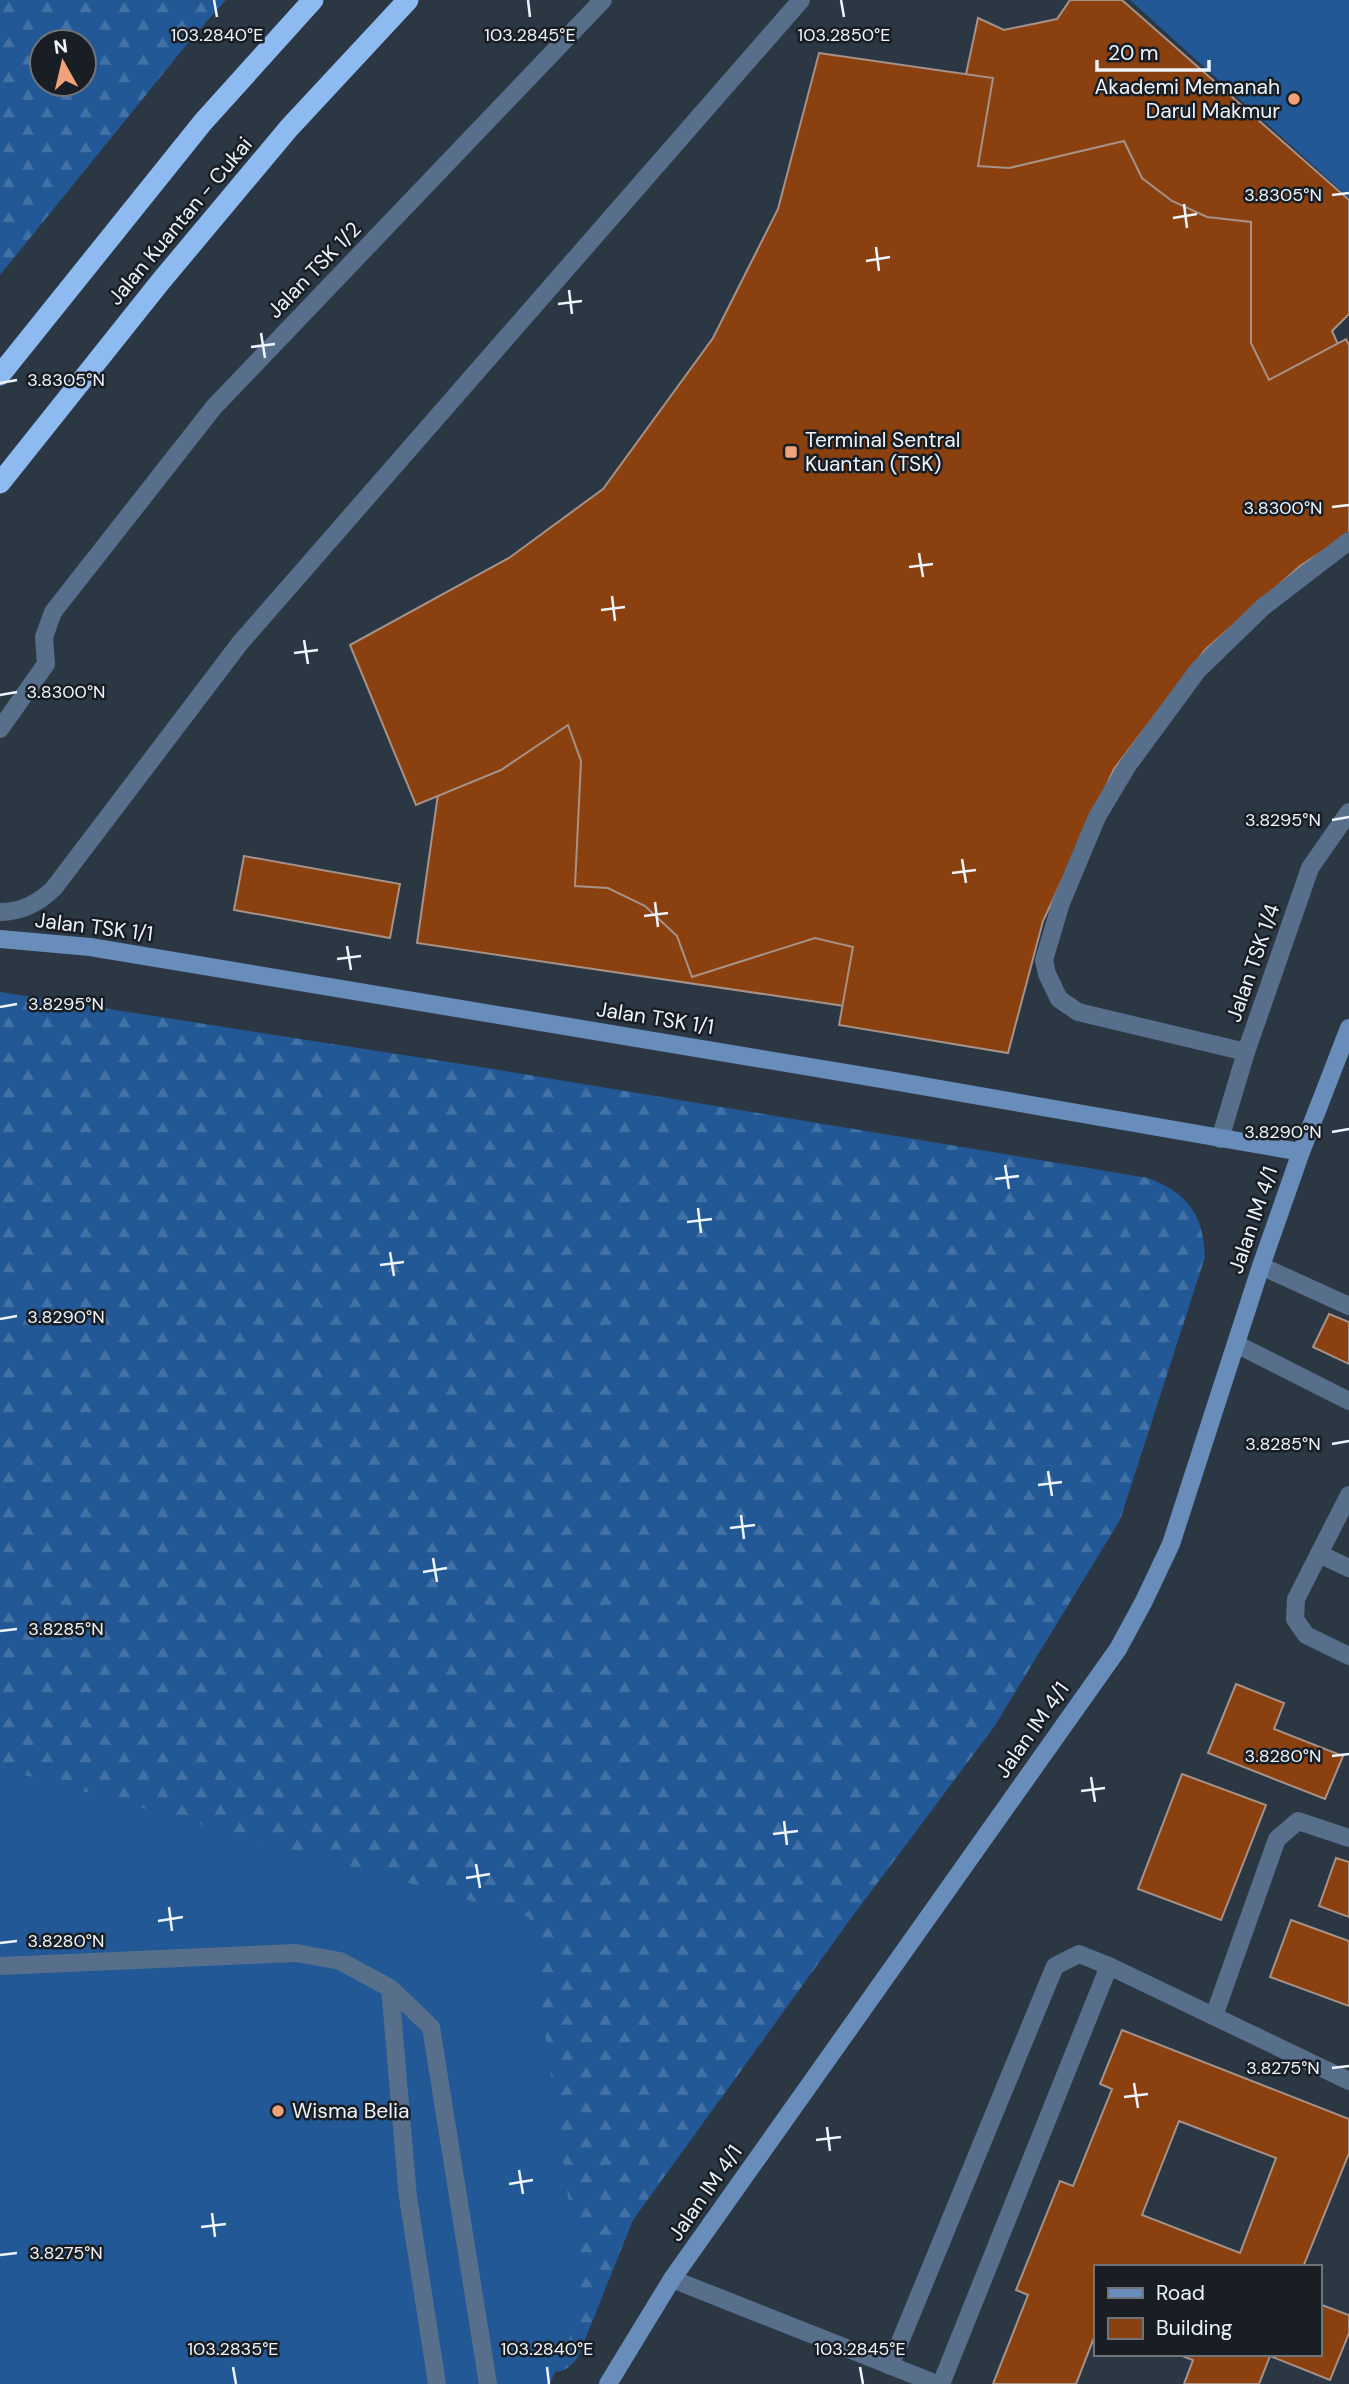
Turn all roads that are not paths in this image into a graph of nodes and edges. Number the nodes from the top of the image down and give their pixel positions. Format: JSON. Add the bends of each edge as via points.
{"nodes":[{"id":1,"x":313,"y":0,"type":"edge"},
{"id":2,"x":408,"y":0,"type":"edge"},
{"id":3,"x":603,"y":0,"type":"edge"},
{"id":4,"x":801,"y":0,"type":"edge"},
{"id":5,"x":0,"y":375,"type":"edge"},
{"id":6,"x":0,"y":482,"type":"edge"},
{"id":7,"x":1349,"y":541,"type":"edge"},
{"id":8,"x":0,"y":729,"type":"edge"},
{"id":9,"x":1349,"y":811,"type":"edge"},
{"id":10,"x":0,"y":912,"type":"edge"},
{"id":11,"x":0,"y":939,"type":"edge"},
{"id":12,"x":1349,"y":1028,"type":"edge"},
{"id":13,"x":1246,"y":1052,"type":"junction"},
{"id":14,"x":1220,"y":1139,"type":"junction"},
{"id":15,"x":1301,"y":1152,"type":"junction"},
{"id":16,"x":1261,"y":1266,"type":"junction"},
{"id":17,"x":1349,"y":1306,"type":"edge"},
{"id":18,"x":1236,"y":1344,"type":"junction"},
{"id":19,"x":1349,"y":1401,"type":"edge"},
{"id":20,"x":1349,"y":1495,"type":"edge"},
{"id":21,"x":1319,"y":1554,"type":"junction"},
{"id":22,"x":1349,"y":1568,"type":"edge"},
{"id":23,"x":1349,"y":1656,"type":"edge"},
{"id":24,"x":1349,"y":1838,"type":"edge"},
{"id":25,"x":0,"y":1966,"type":"edge"},
{"id":26,"x":1109,"y":1966,"type":"junction"},
{"id":27,"x":390,"y":1987,"type":"junction"},
{"id":28,"x":1214,"y":2016,"type":"junction"},
{"id":29,"x":1349,"y":2081,"type":"edge"},
{"id":30,"x":672,"y":2279,"type":"junction"},
{"id":31,"x":890,"y":2365,"type":"junction"},
{"id":32,"x":437,"y":2384,"type":"edge"},
{"id":33,"x":488,"y":2384,"type":"edge"},
{"id":34,"x":608,"y":2384,"type":"edge"},
{"id":35,"x":939,"y":2384,"type":"edge"}],
"edges":[{"from":1,"to":5,"type":"highway","name":"Jalan Kuantan - Cukai","via":[[203,122]]},
{"from":2,"to":6,"type":"highway","name":"Jalan Kuantan - Cukai","via":[[289,128]]},
{"from":3,"to":8,"type":"street","name":"Jalan TSK 1/2","via":[[214,407],[53,612],[44,637],[46,664]]},
{"from":4,"to":10,"type":"street","via":[[240,643],[54,888],[28,907]]},
{"from":7,"to":13,"type":"street","via":[[1263,607],[1198,670],[1161,718],[1097,817],[1061,903],[1044,960],[1059,999],[1078,1012]]},
{"from":9,"to":13,"type":"street","name":"Jalan TSK 1/4","via":[[1310,868]]},
{"from":11,"to":14,"type":"street","name":"Jalan TSK 1/1","via":[[90,947]]},
{"from":12,"to":15,"type":"street","name":"Jalan IM 4/1"},
{"from":13,"to":14,"type":"street","name":"Jalan TSK 1/4"},
{"from":14,"to":15,"type":"street","name":"Jalan TSK 1/1"},
{"from":15,"to":16,"type":"street","name":"Jalan IM 4/1"},
{"from":16,"to":17,"type":"street"},
{"from":16,"to":18,"type":"street","name":"Jalan IM 4/1"},
{"from":18,"to":19,"type":"street"},
{"from":18,"to":30,"type":"street","name":"Jalan IM 4/1","via":[[1171,1545],[1118,1649]]},
{"from":20,"to":21,"type":"street"},
{"from":21,"to":22,"type":"street"},
{"from":21,"to":23,"type":"street","via":[[1296,1599],[1295,1619],[1306,1635]]},
{"from":24,"to":28,"type":"street","via":[[1298,1821],[1277,1839]]},
{"from":25,"to":27,"type":"street","via":[[296,1953],[340,1961]]},
{"from":26,"to":28,"type":"street"},
{"from":26,"to":31,"type":"street","via":[[1079,1954],[1055,1966]]},
{"from":26,"to":35,"type":"street"},
{"from":27,"to":32,"type":"street","via":[[408,2197]]},
{"from":27,"to":33,"type":"street","via":[[431,2027]]},
{"from":28,"to":29,"type":"street"},
{"from":30,"to":31,"type":"street"},
{"from":30,"to":34,"type":"street","name":"Jalan IM 4/1"},
{"from":31,"to":35,"type":"street"}]}
